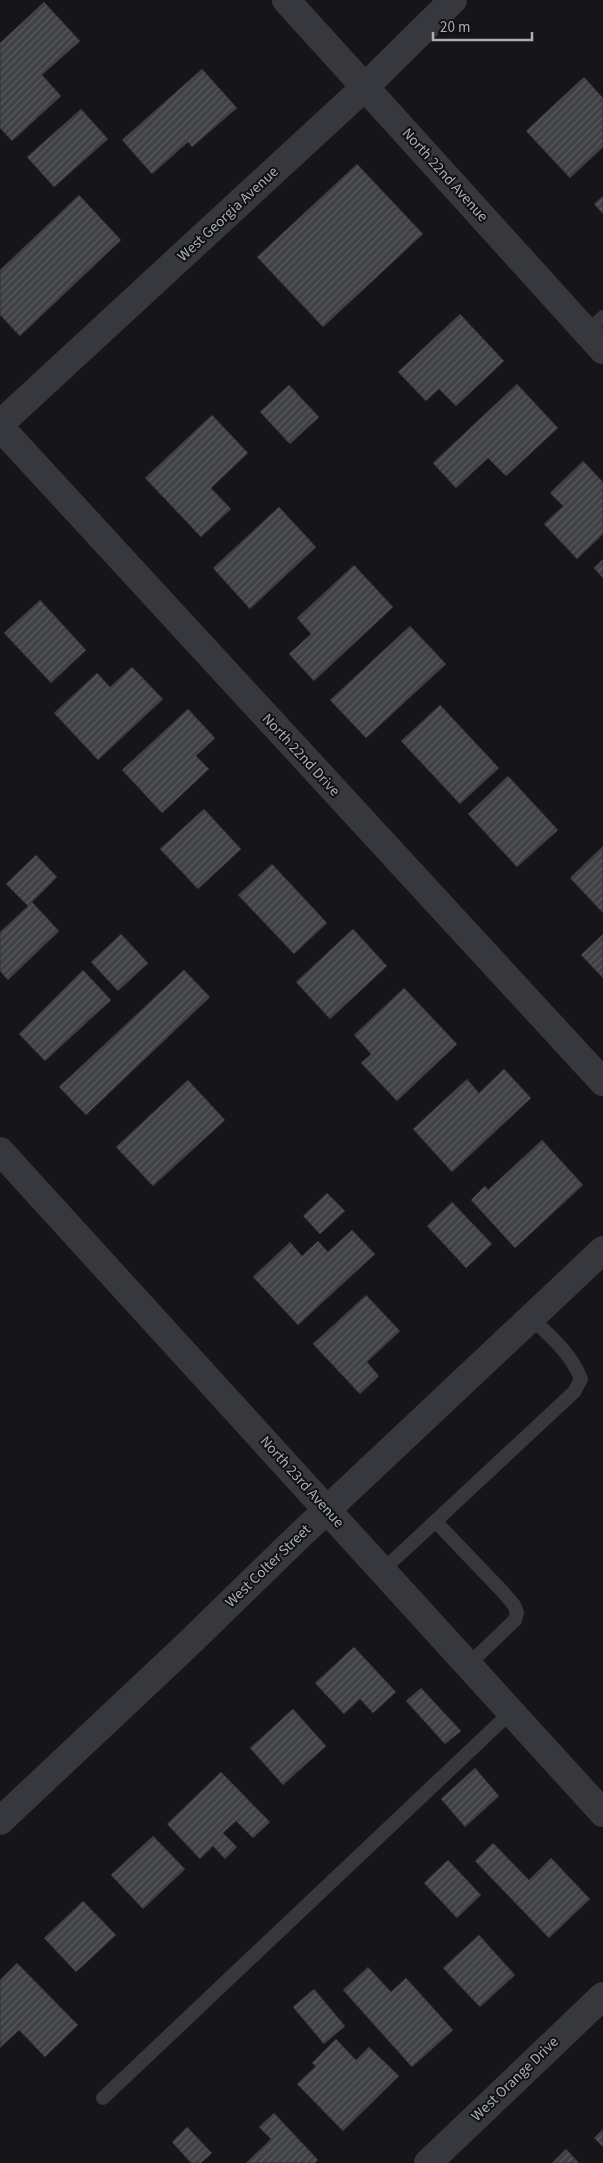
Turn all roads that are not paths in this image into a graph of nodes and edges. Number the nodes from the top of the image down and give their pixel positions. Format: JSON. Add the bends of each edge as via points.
{"nodes":[{"id":1,"x":286,"y":0,"type":"edge"},
{"id":2,"x":453,"y":0,"type":"edge"},
{"id":3,"x":365,"y":87,"type":"junction"},
{"id":4,"x":598,"y":333,"type":"edge"},
{"id":5,"x":0,"y":426,"type":"edge"},
{"id":6,"x":603,"y":1082,"type":"edge"},
{"id":7,"x":0,"y":1151,"type":"edge"},
{"id":8,"x":603,"y":1250,"type":"edge"},
{"id":9,"x":531,"y":1318,"type":"junction"},
{"id":10,"x":327,"y":1510,"type":"junction"},
{"id":11,"x":436,"y":1522,"type":"junction"},
{"id":12,"x":383,"y":1570,"type":"junction"},
{"id":13,"x":469,"y":1664,"type":"junction"},
{"id":14,"x":512,"y":1711,"type":"junction"},
{"id":15,"x":603,"y":1813,"type":"edge"},
{"id":16,"x":0,"y":1821,"type":"edge"},
{"id":17,"x":603,"y":1996,"type":"edge"},
{"id":18,"x":103,"y":2098,"type":"dead end"},
{"id":19,"x":428,"y":2163,"type":"edge"}],
"edges":[{"from":1,"to":3,"type":"street","name":"North 22nd Avenue"},
{"from":2,"to":3,"type":"street","name":"West Georgia Avenue"},
{"from":3,"to":4,"type":"street","name":"North 22nd Avenue"},
{"from":3,"to":5,"type":"street","name":"West Georgia Avenue"},
{"from":5,"to":6,"type":"street","name":"North 22nd Drive"},
{"from":7,"to":10,"type":"street","name":"North 23rd Avenue"},
{"from":8,"to":9,"type":"street","name":"West Colter Street"},
{"from":9,"to":10,"type":"street","name":"West Colter Street"},
{"from":9,"to":11,"type":"lane","via":[[562,1348],[576,1366],[581,1379],[574,1392]]},
{"from":10,"to":12,"type":"street","name":"North 23rd Avenue"},
{"from":10,"to":16,"type":"street","name":"West Colter Street"},
{"from":11,"to":12,"type":"lane"},
{"from":11,"to":13,"type":"lane","via":[[514,1605],[517,1613],[515,1620]]},
{"from":12,"to":13,"type":"street","name":"North 23rd Avenue"},
{"from":13,"to":14,"type":"street","name":"North 23rd Avenue"},
{"from":14,"to":15,"type":"street","name":"North 23rd Avenue"},
{"from":14,"to":18,"type":"lane"},
{"from":17,"to":19,"type":"street","name":"West Orange Drive"}]}
